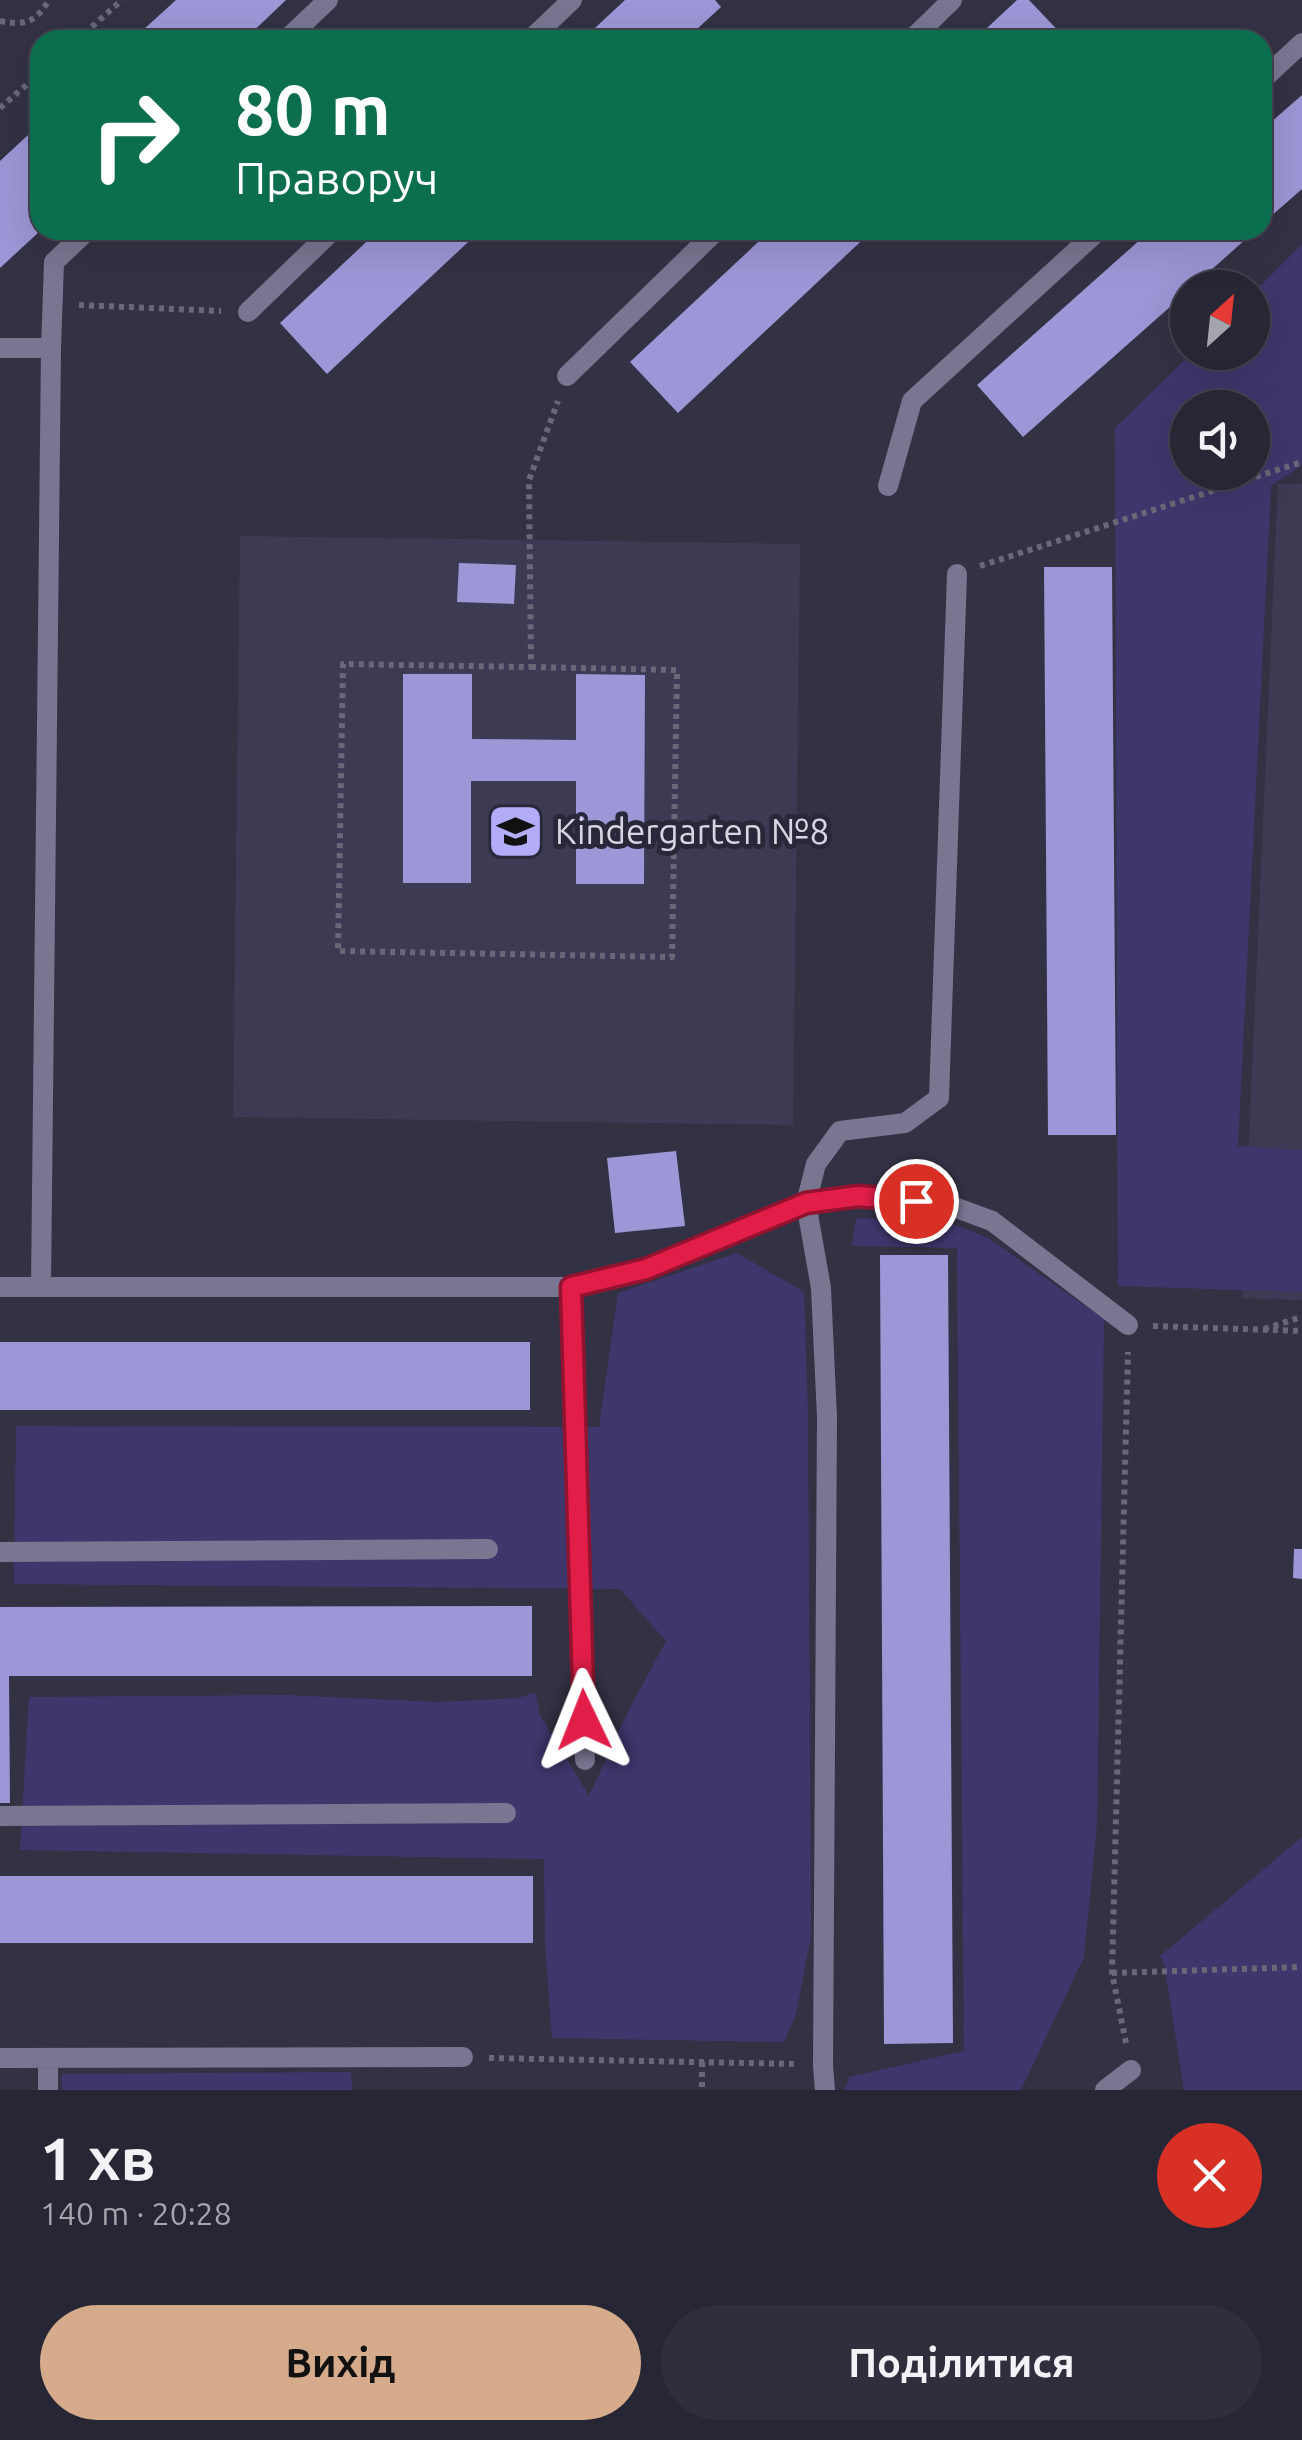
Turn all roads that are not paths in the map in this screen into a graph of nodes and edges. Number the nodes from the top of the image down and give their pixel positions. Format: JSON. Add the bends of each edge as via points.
{"nodes":[{"id":1,"x":328,"y":0,"type":"edge"},
{"id":2,"x":572,"y":0,"type":"edge"},
{"id":3,"x":952,"y":0,"type":"edge"},
{"id":4,"x":296,"y":30,"type":"edge"},
{"id":5,"x":540,"y":30,"type":"edge"},
{"id":6,"x":921,"y":30,"type":"edge"},
{"id":7,"x":1302,"y":44,"type":"edge"},
{"id":8,"x":1272,"y":71,"type":"edge"},
{"id":9,"x":77,"y":240,"type":"edge"},
{"id":10,"x":323,"y":240,"type":"edge"},
{"id":11,"x":706,"y":240,"type":"edge"},
{"id":12,"x":1088,"y":240,"type":"edge"},
{"id":13,"x":248,"y":312,"type":"road end"},
{"id":14,"x":0,"y":348,"type":"edge"},
{"id":15,"x":52,"y":348,"type":"junction"},
{"id":16,"x":567,"y":376,"type":"road end"},
{"id":17,"x":888,"y":486,"type":"dead end"},
{"id":18,"x":956,"y":574,"type":"road end"},
{"id":19,"x":806,"y":1203,"type":"junction"},
{"id":20,"x":0,"y":1287,"type":"edge"},
{"id":21,"x":42,"y":1287,"type":"junction"},
{"id":22,"x":571,"y":1287,"type":"junction"},
{"id":23,"x":1128,"y":1324,"type":"road end"},
{"id":24,"x":488,"y":1549,"type":"dead end"},
{"id":25,"x":0,"y":1552,"type":"edge"},
{"id":26,"x":585,"y":1760,"type":"dead end"},
{"id":27,"x":506,"y":1813,"type":"dead end"},
{"id":28,"x":0,"y":1816,"type":"edge"},
{"id":29,"x":463,"y":2057,"type":"road end"},
{"id":30,"x":0,"y":2058,"type":"edge"},
{"id":31,"x":48,"y":2058,"type":"junction"},
{"id":32,"x":1131,"y":2070,"type":"road end"},
{"id":33,"x":48,"y":2090,"type":"edge"},
{"id":34,"x":825,"y":2090,"type":"edge"},
{"id":35,"x":1105,"y":2090,"type":"edge"}],
"edges":[{"from":1,"to":4,"type":"lane"},
{"from":2,"to":5,"type":"lane"},
{"from":3,"to":6,"type":"lane"},
{"from":7,"to":8,"type":"lane"},
{"from":9,"to":15,"type":"lane","via":[[54,262]]},
{"from":10,"to":13,"type":"lane"},
{"from":11,"to":16,"type":"lane"},
{"from":12,"to":17,"type":"lane","via":[[912,402]]},
{"from":14,"to":15,"type":"lane"},
{"from":15,"to":21,"type":"lane"},
{"from":18,"to":19,"type":"lane","via":[[939,1098],[905,1123],[840,1131],[816,1164]]},
{"from":19,"to":22,"type":"lane","via":[[646,1269]]},
{"from":19,"to":23,"type":"lane","via":[[858,1196],[946,1204],[992,1220]]},
{"from":19,"to":34,"type":"lane","via":[[820,1288],[827,1417]]},
{"from":20,"to":21,"type":"lane"},
{"from":21,"to":22,"type":"lane"},
{"from":22,"to":26,"type":"lane"},
{"from":24,"to":25,"type":"lane"},
{"from":27,"to":28,"type":"lane"},
{"from":29,"to":31,"type":"lane"},
{"from":30,"to":31,"type":"lane"},
{"from":31,"to":33,"type":"lane"},
{"from":32,"to":35,"type":"lane"}]}
